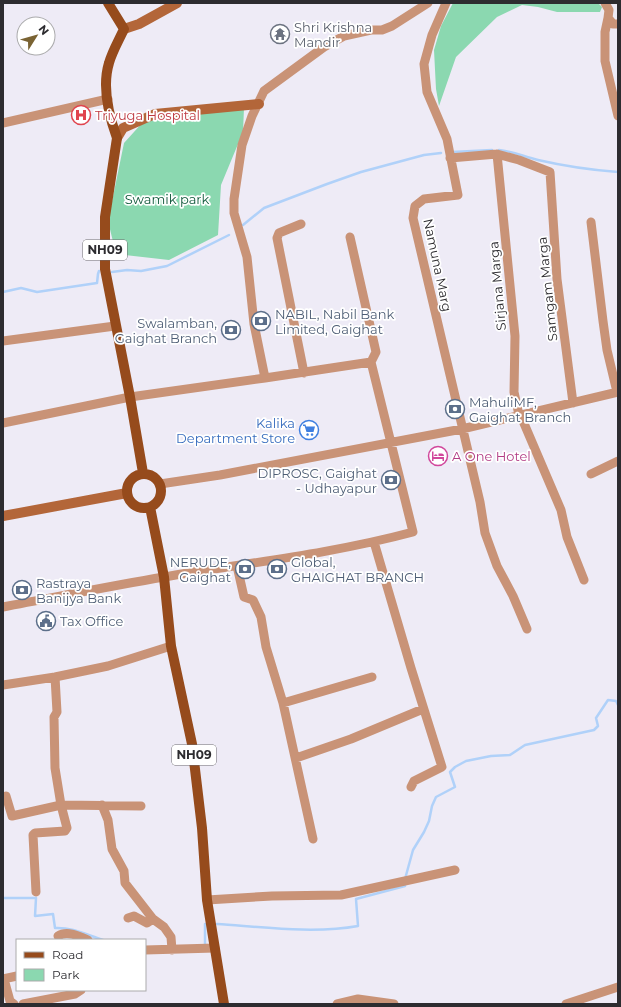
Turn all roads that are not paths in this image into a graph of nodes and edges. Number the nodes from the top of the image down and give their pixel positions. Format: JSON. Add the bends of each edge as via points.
{"nodes":[{"id":1,"x":108,"y":3,"type":"edge"},
{"id":2,"x":177,"y":3,"type":"edge"},
{"id":3,"x":428,"y":3,"type":"edge"},
{"id":4,"x":446,"y":3,"type":"edge"},
{"id":5,"x":605,"y":3,"type":"edge"},
{"id":6,"x":414,"y":7,"type":"edge"},
{"id":7,"x":608,"y":18,"type":"junction"},
{"id":8,"x":618,"y":24,"type":"edge"},
{"id":9,"x":124,"y":29,"type":"junction"},
{"id":10,"x":108,"y":99,"type":"junction"},
{"id":11,"x":258,"y":104,"type":"junction"},
{"id":12,"x":618,"y":116,"type":"edge"},
{"id":13,"x":3,"y":123,"type":"edge"},
{"id":14,"x":118,"y":138,"type":"junction"},
{"id":15,"x":497,"y":154,"type":"junction"},
{"id":16,"x":450,"y":158,"type":"junction"},
{"id":17,"x":591,"y":222,"type":"dead end"},
{"id":18,"x":301,"y":224,"type":"dead end"},
{"id":19,"x":350,"y":237,"type":"dead end"},
{"id":20,"x":115,"y":326,"type":"junction"},
{"id":21,"x":3,"y":341,"type":"edge"},
{"id":22,"x":371,"y":362,"type":"junction"},
{"id":23,"x":304,"y":372,"type":"junction"},
{"id":24,"x":265,"y":378,"type":"junction"},
{"id":25,"x":617,"y":392,"type":"edge"},
{"id":26,"x":130,"y":397,"type":"junction"},
{"id":27,"x":573,"y":403,"type":"junction"},
{"id":28,"x":520,"y":414,"type":"junction"},
{"id":29,"x":3,"y":423,"type":"edge"},
{"id":30,"x":462,"y":429,"type":"junction"},
{"id":31,"x":390,"y":442,"type":"junction"},
{"id":32,"x":618,"y":461,"type":"edge"},
{"id":33,"x":143,"y":473,"type":"junction"},
{"id":34,"x":591,"y":474,"type":"dead end"},
{"id":35,"x":160,"y":484,"type":"junction"},
{"id":36,"x":127,"y":493,"type":"junction"},
{"id":37,"x":150,"y":507,"type":"junction"},
{"id":38,"x":3,"y":516,"type":"edge"},
{"id":39,"x":374,"y":542,"type":"junction"},
{"id":40,"x":237,"y":566,"type":"junction"},
{"id":41,"x":164,"y":576,"type":"junction"},
{"id":42,"x":584,"y":580,"type":"dead end"},
{"id":43,"x":3,"y":607,"type":"edge"},
{"id":44,"x":527,"y":629,"type":"dead end"},
{"id":45,"x":171,"y":646,"type":"junction"},
{"id":46,"x":55,"y":677,"type":"junction"},
{"id":47,"x":372,"y":677,"type":"dead end"},
{"id":48,"x":3,"y":685,"type":"edge"},
{"id":49,"x":283,"y":703,"type":"junction"},
{"id":50,"x":423,"y":709,"type":"junction"},
{"id":51,"x":296,"y":758,"type":"junction"},
{"id":52,"x":411,"y":787,"type":"dead end"},
{"id":53,"x":6,"y":796,"type":"dead end"},
{"id":54,"x":61,"y":805,"type":"junction"},
{"id":55,"x":102,"y":805,"type":"junction"},
{"id":56,"x":141,"y":806,"type":"dead end"},
{"id":57,"x":313,"y":838,"type":"dead end"},
{"id":58,"x":455,"y":870,"type":"dead end"},
{"id":59,"x":36,"y":892,"type":"dead end"},
{"id":60,"x":207,"y":900,"type":"junction"},
{"id":61,"x":128,"y":918,"type":"dead end"},
{"id":62,"x":153,"y":919,"type":"junction"},
{"id":63,"x":58,"y":936,"type":"dead end"},
{"id":64,"x":85,"y":939,"type":"edge"},
{"id":65,"x":171,"y":947,"type":"junction"},
{"id":66,"x":215,"y":948,"type":"junction"},
{"id":67,"x":146,"y":950,"type":"edge"},
{"id":68,"x":16,"y":976,"type":"edge"},
{"id":69,"x":3,"y":979,"type":"edge"},
{"id":70,"x":618,"y":987,"type":"edge"},
{"id":71,"x":80,"y":991,"type":"edge"},
{"id":72,"x":14,"y":1004,"type":"edge"},
{"id":73,"x":23,"y":1004,"type":"edge"},
{"id":74,"x":224,"y":1004,"type":"edge"},
{"id":75,"x":337,"y":1004,"type":"edge"},
{"id":76,"x":394,"y":1004,"type":"edge"},
{"id":77,"x":566,"y":1004,"type":"edge"}],
"edges":[{"from":1,"to":9,"type":"main road"},
{"from":2,"to":9,"type":"main road","via":[[139,24]]},
{"from":3,"to":6,"type":"street"},
{"from":4,"to":16,"type":"street","name":"Namuna Marg","via":[[432,35],[424,64],[427,92],[447,139]]},
{"from":5,"to":7,"type":"street","via":[[609,10]]},
{"from":6,"to":11,"type":"street","via":[[392,26],[344,36],[324,47],[264,91]]},
{"from":7,"to":8,"type":"street","via":[[613,24]]},
{"from":7,"to":12,"type":"street","via":[[604,32],[605,61]]},
{"from":9,"to":10,"type":"main road","number":"NH09","via":[[109,62],[106,78]]},
{"from":10,"to":13,"type":"street"},
{"from":10,"to":14,"type":"main road","number":"NH09","via":[[113,127]]},
{"from":11,"to":14,"type":"main road","via":[[154,114],[122,128]]},
{"from":11,"to":24,"type":"street","via":[[242,146],[234,213],[247,257],[254,324]]},
{"from":14,"to":20,"type":"main road","number":"NH09","via":[[105,217],[105,270]]},
{"from":15,"to":16,"type":"street"},
{"from":15,"to":27,"type":"street","name":"Samgam Marga","via":[[550,172],[557,279]]},
{"from":15,"to":28,"type":"street","name":"Sirjana Marga","via":[[514,336],[514,392]]},
{"from":16,"to":30,"type":"street","name":"Namuna Marg","via":[[458,195],[424,199],[415,206],[414,218]]},
{"from":17,"to":25,"type":"street","via":[[607,350]]},
{"from":18,"to":23,"type":"street","via":[[278,233],[277,238]]},
{"from":19,"to":22,"type":"street","via":[[376,352]]},
{"from":20,"to":21,"type":"street"},
{"from":20,"to":26,"type":"main road","number":"NH09"},
{"from":22,"to":23,"type":"street"},
{"from":22,"to":31,"type":"street"},
{"from":23,"to":24,"type":"street"},
{"from":24,"to":26,"type":"street"},
{"from":25,"to":27,"type":"street"},
{"from":26,"to":29,"type":"street"},
{"from":26,"to":33,"type":"main road","number":"NH09"},
{"from":27,"to":28,"type":"street"},
{"from":28,"to":30,"type":"street"},
{"from":28,"to":42,"type":"street","name":"Sirjana Marga","via":[[561,510],[566,537]]},
{"from":30,"to":31,"type":"street"},
{"from":30,"to":44,"type":"street","via":[[485,533],[497,566]]},
{"from":31,"to":35,"type":"street"},
{"from":31,"to":39,"type":"street","via":[[413,532]]},
{"from":32,"to":34,"type":"street"},
{"from":33,"to":35,"type":"main road","via":[[155,477]]},
{"from":33,"to":36,"type":"main road","via":[[132,478]]},
{"from":35,"to":37,"type":"main road","via":[[161,496],[155,505]]},
{"from":36,"to":37,"type":"main road","via":[[135,506]]},
{"from":36,"to":38,"type":"main road"},
{"from":37,"to":41,"type":"main road","number":"NH09"},
{"from":39,"to":40,"type":"street"},
{"from":39,"to":50,"type":"street"},
{"from":40,"to":41,"type":"street"},
{"from":40,"to":49,"type":"street","via":[[244,597],[253,600],[261,618],[266,647]]},
{"from":41,"to":43,"type":"street"},
{"from":41,"to":45,"type":"main road","number":"NH09"},
{"from":45,"to":46,"type":"street","via":[[108,666]]},
{"from":45,"to":60,"type":"main road","number":"NH09","via":[[192,744]]},
{"from":46,"to":48,"type":"street"},
{"from":46,"to":54,"type":"street","via":[[55,768]]},
{"from":47,"to":49,"type":"street"},
{"from":49,"to":51,"type":"street"},
{"from":50,"to":51,"type":"street","via":[[351,739]]},
{"from":50,"to":52,"type":"street","via":[[442,767],[414,781]]},
{"from":51,"to":57,"type":"street"},
{"from":53,"to":54,"type":"street","via":[[12,816]]},
{"from":54,"to":55,"type":"street"},
{"from":54,"to":59,"type":"street","via":[[67,830],[33,835]]},
{"from":55,"to":56,"type":"street"},
{"from":55,"to":62,"type":"street","via":[[108,820],[112,849],[124,871],[125,882]]},
{"from":58,"to":60,"type":"street","via":[[341,895]]},
{"from":60,"to":66,"type":"main road","number":"NH09"},
{"from":61,"to":62,"type":"street","via":[[134,916],[147,923]]},
{"from":62,"to":65,"type":"street","via":[[164,927],[171,938]]},
{"from":63,"to":64,"type":"street","via":[[66,933]]},
{"from":65,"to":66,"type":"street"},
{"from":65,"to":67,"type":"street"},
{"from":66,"to":74,"type":"main road","number":"NH09"},
{"from":68,"to":69,"type":"street"},
{"from":69,"to":72,"type":"street","via":[[10,1001]]},
{"from":70,"to":77,"type":"street"},
{"from":71,"to":73,"type":"street"},
{"from":75,"to":76,"type":"street","via":[[358,999]]}]}
